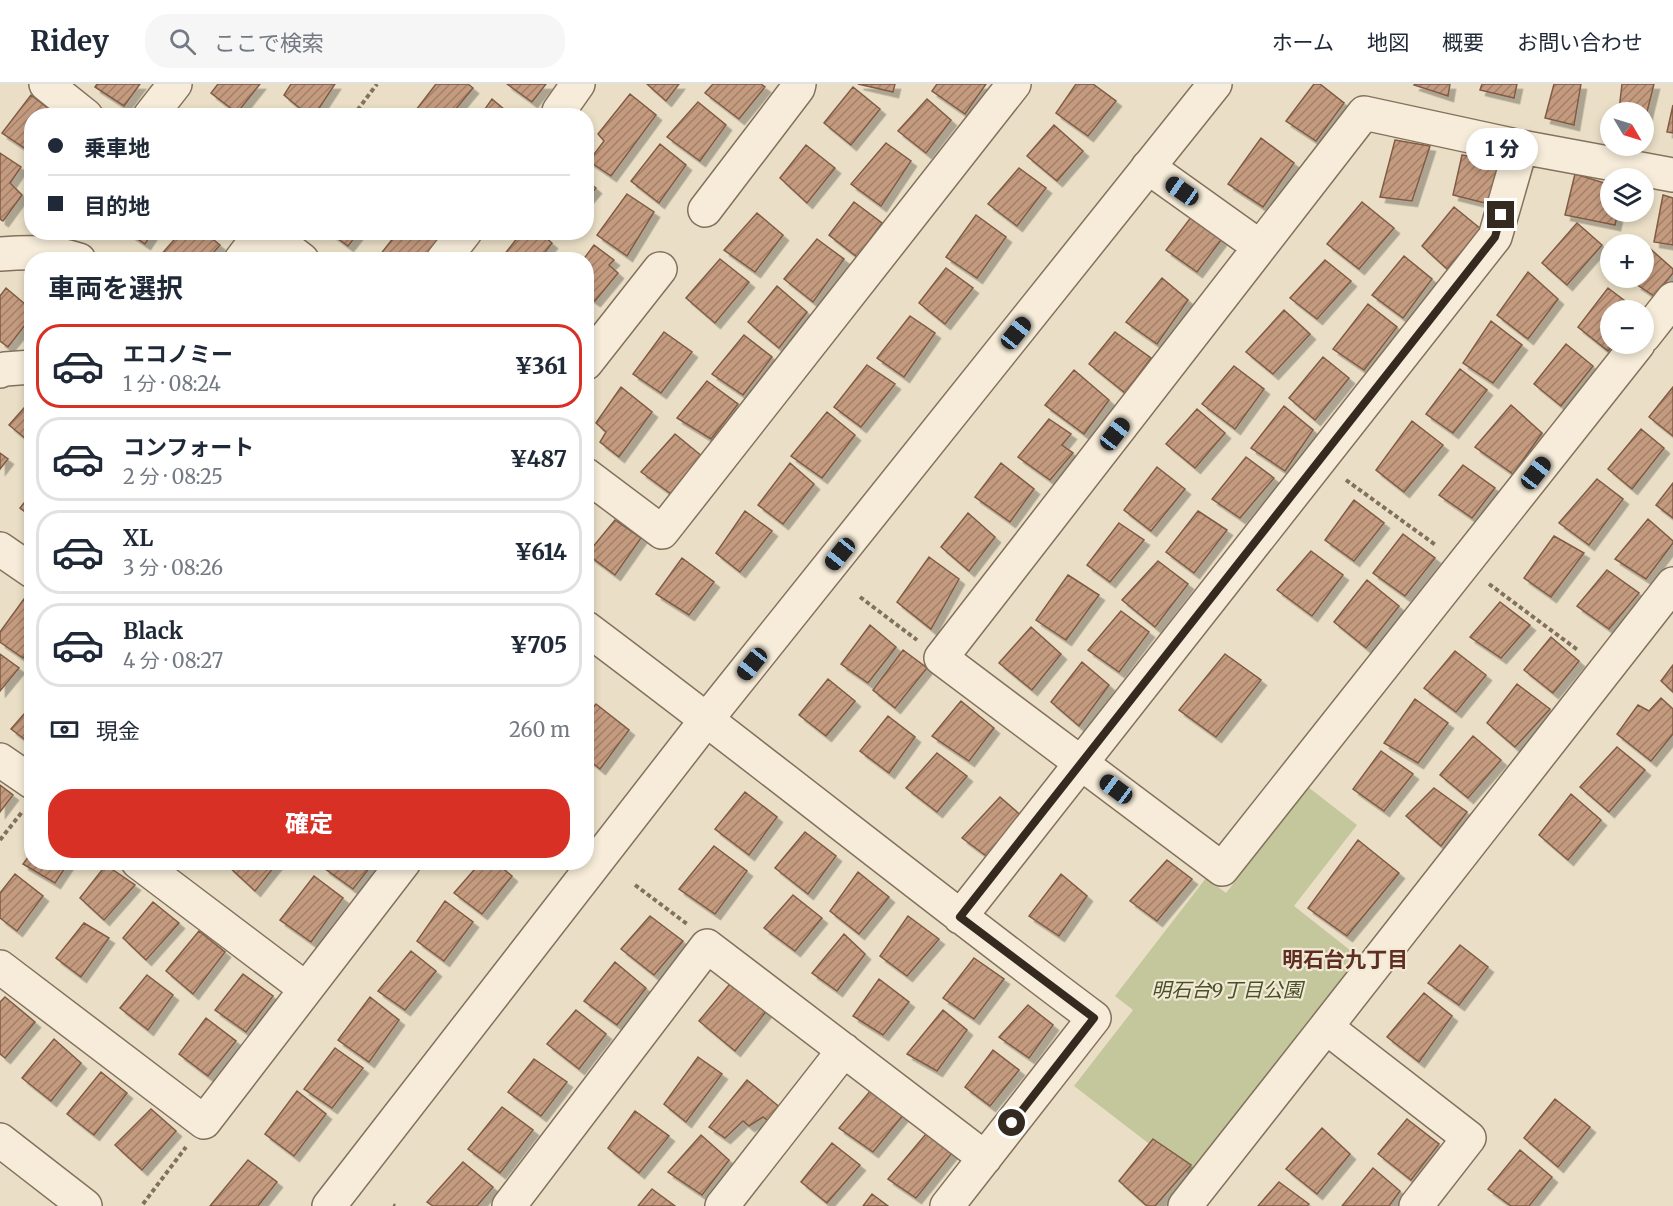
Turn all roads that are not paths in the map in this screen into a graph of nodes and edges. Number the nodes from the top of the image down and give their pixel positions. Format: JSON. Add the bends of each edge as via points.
{"nodes":[{"id":1,"x":46,"y":84,"type":"edge"},
{"id":2,"x":175,"y":84,"type":"edge"},
{"id":3,"x":578,"y":84,"type":"edge"},
{"id":4,"x":799,"y":84,"type":"edge"},
{"id":5,"x":1014,"y":84,"type":"edge"},
{"id":6,"x":1215,"y":84,"type":"edge"},
{"id":7,"x":76,"y":108,"type":"edge"},
{"id":8,"x":156,"y":108,"type":"edge"},
{"id":9,"x":560,"y":108,"type":"edge"},
{"id":10,"x":1521,"y":147,"type":"junction"},
{"id":11,"x":1148,"y":167,"type":"junction"},
{"id":12,"x":1673,"y":175,"type":"edge"},
{"id":13,"x":705,"y":210,"type":"dead end"},
{"id":14,"x":257,"y":240,"type":"edge"},
{"id":15,"x":275,"y":240,"type":"edge"},
{"id":16,"x":459,"y":240,"type":"edge"},
{"id":17,"x":1260,"y":248,"type":"junction"},
{"id":18,"x":24,"y":252,"type":"edge"},
{"id":19,"x":248,"y":252,"type":"edge"},
{"id":20,"x":291,"y":252,"type":"edge"},
{"id":21,"x":449,"y":252,"type":"edge"},
{"id":22,"x":0,"y":254,"type":"edge"},
{"id":23,"x":660,"y":269,"type":"dead end"},
{"id":24,"x":1673,"y":299,"type":"edge"},
{"id":25,"x":1654,"y":323,"type":"edge"},
{"id":26,"x":594,"y":353,"type":"edge"},
{"id":27,"x":1630,"y":354,"type":"edge"},
{"id":28,"x":24,"y":368,"type":"edge"},
{"id":29,"x":0,"y":371,"type":"edge"},
{"id":30,"x":594,"y":481,"type":"edge"},
{"id":31,"x":0,"y":549,"type":"edge"},
{"id":32,"x":24,"y":566,"type":"edge"},
{"id":33,"x":1673,"y":584,"type":"edge"},
{"id":34,"x":594,"y":634,"type":"edge"},
{"id":35,"x":707,"y":719,"type":"junction"},
{"id":36,"x":0,"y":760,"type":"edge"},
{"id":37,"x":1081,"y":763,"type":"junction"},
{"id":38,"x":24,"y":790,"type":"edge"},
{"id":39,"x":594,"y":865,"type":"edge"},
{"id":40,"x":149,"y":870,"type":"edge"},
{"id":41,"x":398,"y":870,"type":"edge"},
{"id":42,"x":590,"y":870,"type":"edge"},
{"id":43,"x":960,"y":917,"type":"junction"},
{"id":44,"x":0,"y":968,"type":"edge"},
{"id":45,"x":306,"y":989,"type":"junction"},
{"id":46,"x":1326,"y":1028,"type":"junction"},
{"id":47,"x":844,"y":1050,"type":"junction"},
{"id":48,"x":0,"y":1140,"type":"edge"},
{"id":49,"x":985,"y":1158,"type":"junction"},
{"id":50,"x":84,"y":1206,"type":"edge"},
{"id":51,"x":329,"y":1206,"type":"edge"},
{"id":52,"x":509,"y":1206,"type":"edge"},
{"id":53,"x":723,"y":1206,"type":"edge"},
{"id":54,"x":947,"y":1206,"type":"edge"},
{"id":55,"x":1185,"y":1206,"type":"edge"},
{"id":56,"x":1416,"y":1206,"type":"edge"}],
"edges":[{"from":1,"to":7,"type":"street"},
{"from":2,"to":8,"type":"street"},
{"from":3,"to":9,"type":"street"},
{"from":4,"to":13,"type":"street"},
{"from":5,"to":30,"type":"street","via":[[662,532]]},
{"from":6,"to":11,"type":"street"},
{"from":10,"to":12,"type":"street"},
{"from":10,"to":17,"type":"street","via":[[1364,113]]},
{"from":10,"to":37,"type":"street","via":[[1495,237]]},
{"from":11,"to":17,"type":"street"},
{"from":11,"to":35,"type":"street"},
{"from":14,"to":19,"type":"street"},
{"from":15,"to":20,"type":"street"},
{"from":16,"to":21,"type":"street"},
{"from":17,"to":37,"type":"street","via":[[941,658]]},
{"from":18,"to":22,"type":"street"},
{"from":23,"to":26,"type":"street"},
{"from":24,"to":25,"type":"street"},
{"from":27,"to":37,"type":"street","via":[[1222,869]]},
{"from":28,"to":29,"type":"street"},
{"from":31,"to":32,"type":"street"},
{"from":33,"to":46,"type":"street"},
{"from":34,"to":35,"type":"street"},
{"from":35,"to":39,"type":"street"},
{"from":35,"to":43,"type":"street"},
{"from":36,"to":38,"type":"street"},
{"from":37,"to":43,"type":"street"},
{"from":40,"to":45,"type":"street"},
{"from":41,"to":45,"type":"street"},
{"from":42,"to":51,"type":"street"},
{"from":43,"to":49,"type":"street","via":[[1094,1018]]},
{"from":44,"to":45,"type":"street","via":[[204,1122]]},
{"from":46,"to":55,"type":"street"},
{"from":46,"to":56,"type":"street","via":[[1469,1138]]},
{"from":47,"to":49,"type":"street"},
{"from":47,"to":52,"type":"street","via":[[707,946]]},
{"from":47,"to":53,"type":"street"},
{"from":48,"to":50,"type":"street"},
{"from":49,"to":54,"type":"street"}]}
